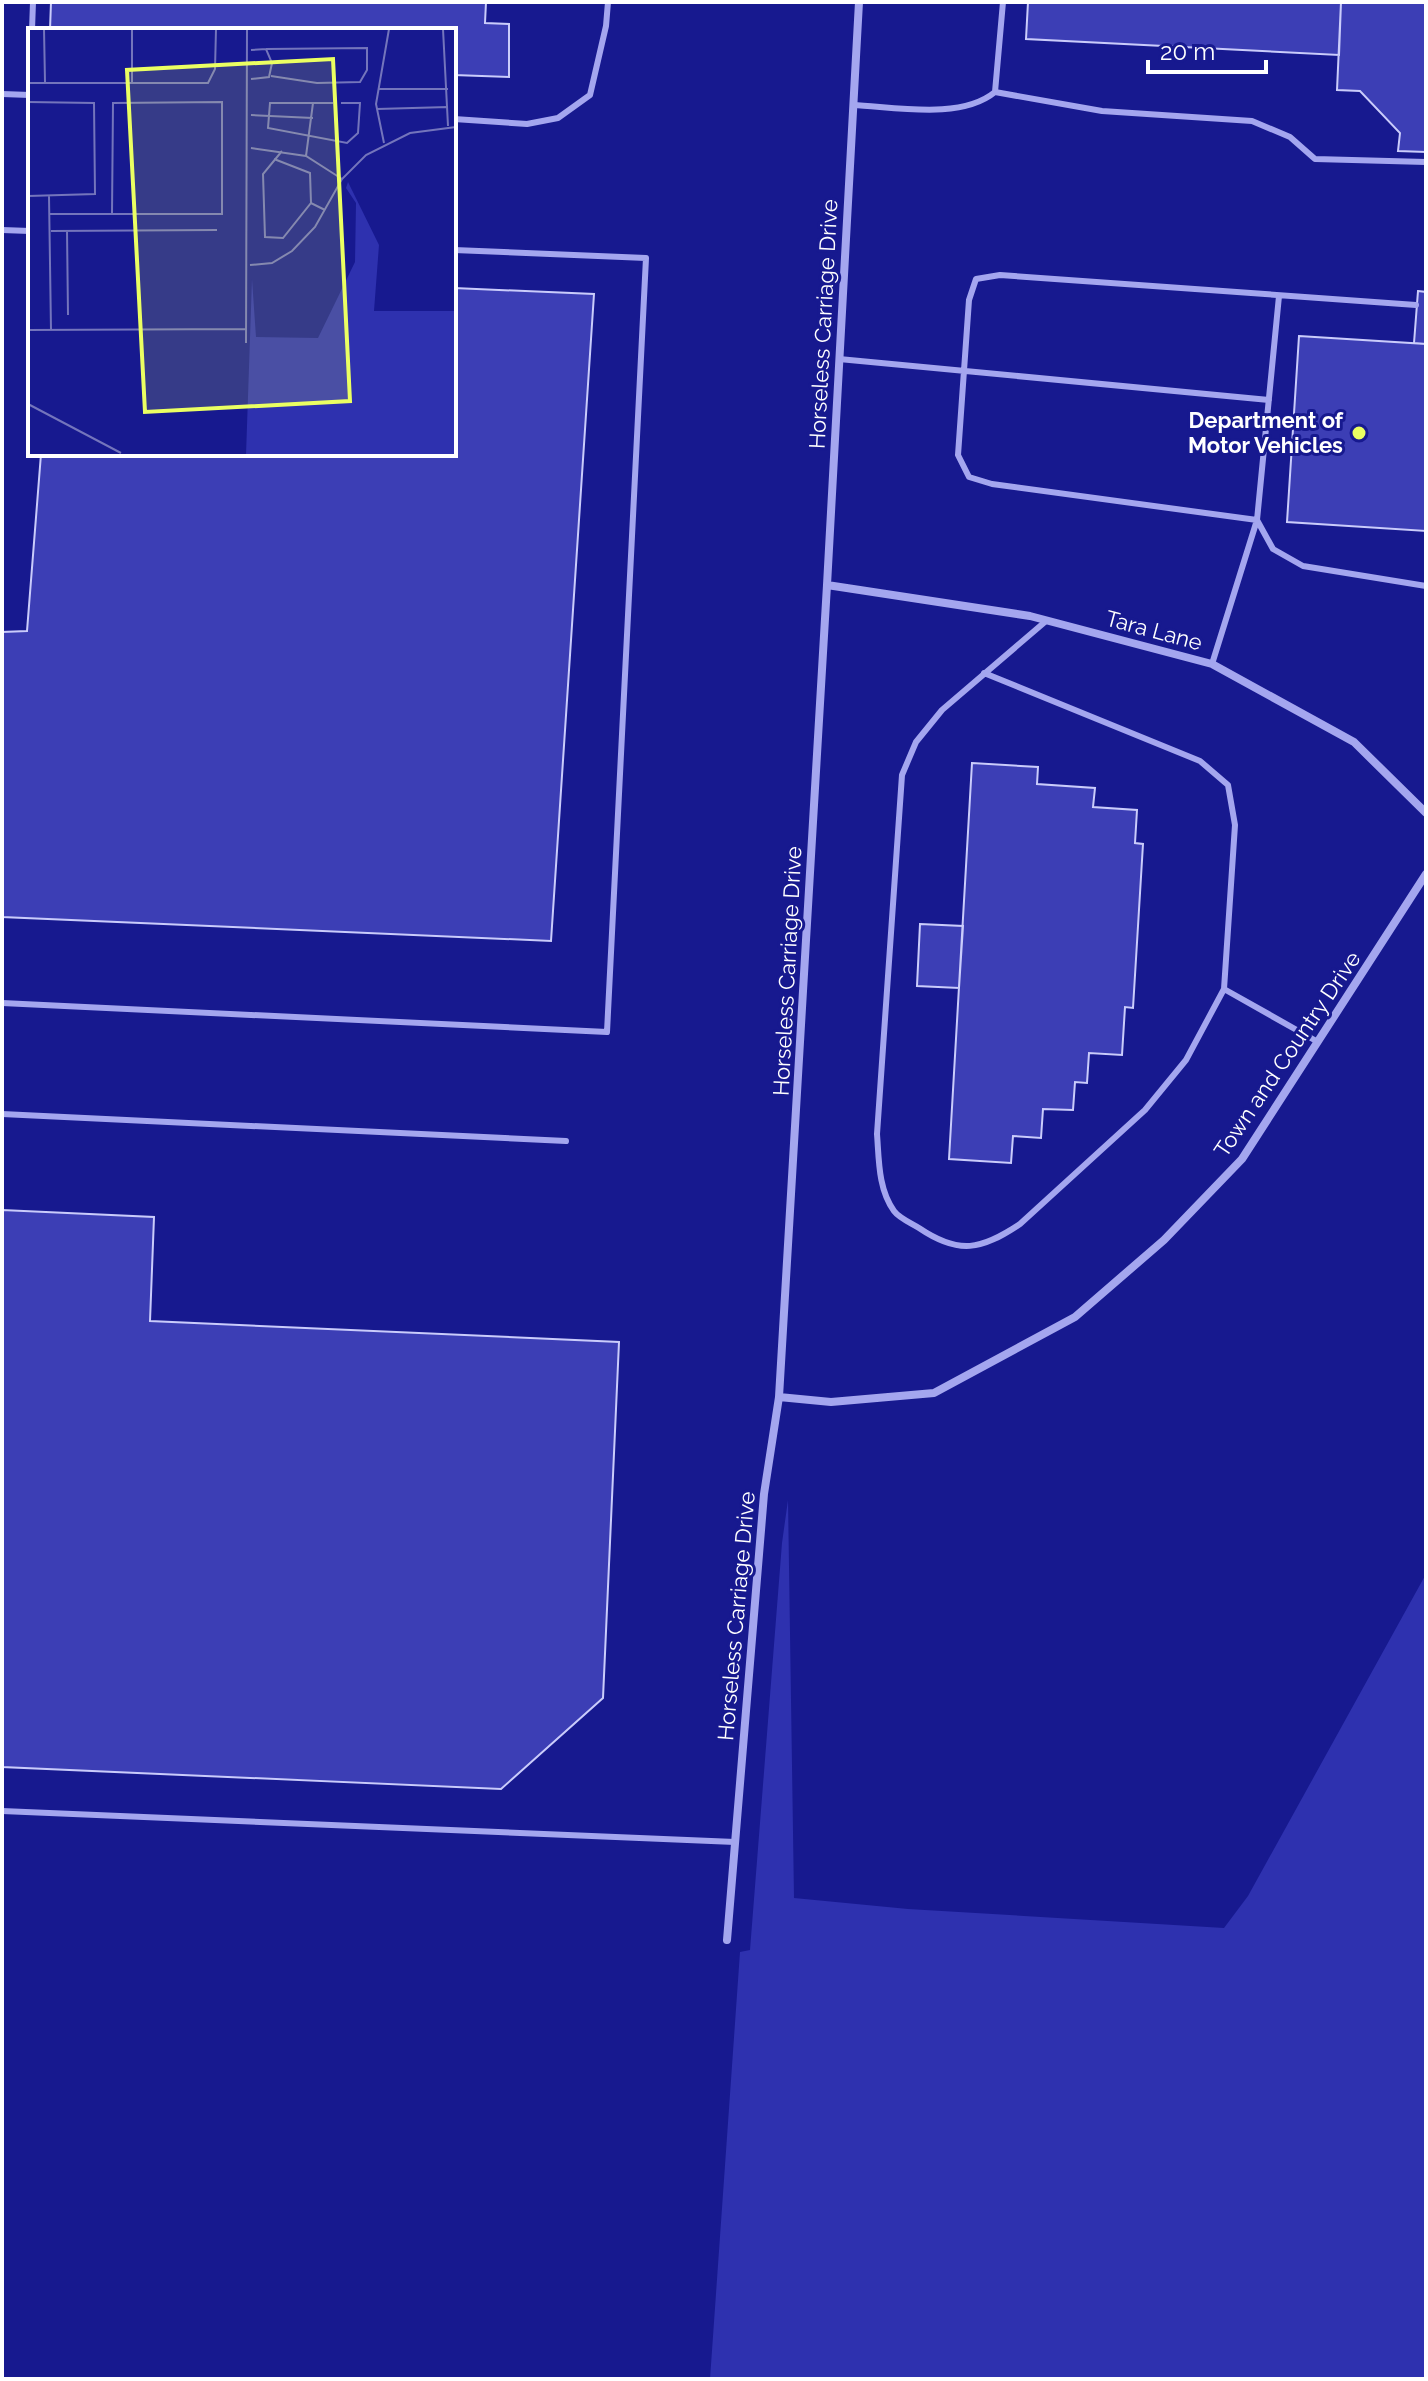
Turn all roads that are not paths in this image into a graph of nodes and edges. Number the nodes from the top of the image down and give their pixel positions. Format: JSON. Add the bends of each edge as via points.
{"nodes":[{"id":1,"x":33,"y":2,"type":"edge"},
{"id":2,"x":608,"y":2,"type":"edge"},
{"id":3,"x":859,"y":2,"type":"edge"},
{"id":4,"x":1003,"y":2,"type":"edge"},
{"id":5,"x":32,"y":28,"type":"edge"},
{"id":6,"x":995,"y":92,"type":"junction"},
{"id":7,"x":2,"y":94,"type":"edge"},
{"id":8,"x":28,"y":95,"type":"edge"},
{"id":9,"x":853,"y":105,"type":"junction"},
{"id":10,"x":456,"y":119,"type":"edge"},
{"id":11,"x":1426,"y":162,"type":"edge"},
{"id":12,"x":2,"y":230,"type":"edge"},
{"id":13,"x":28,"y":231,"type":"edge"},
{"id":14,"x":456,"y":250,"type":"edge"},
{"id":15,"x":1279,"y":296,"type":"junction"},
{"id":16,"x":1416,"y":305,"type":"dead end"},
{"id":17,"x":839,"y":359,"type":"junction"},
{"id":18,"x":965,"y":373,"type":"junction"},
{"id":19,"x":1269,"y":400,"type":"junction"},
{"id":20,"x":1257,"y":520,"type":"junction"},
{"id":21,"x":827,"y":585,"type":"junction"},
{"id":22,"x":1426,"y":586,"type":"edge"},
{"id":23,"x":1046,"y":621,"type":"junction"},
{"id":24,"x":1212,"y":664,"type":"junction"},
{"id":25,"x":984,"y":673,"type":"junction"},
{"id":26,"x":1426,"y":813,"type":"edge"},
{"id":27,"x":1426,"y":874,"type":"edge"},
{"id":28,"x":1224,"y":989,"type":"junction"},
{"id":29,"x":2,"y":1003,"type":"edge"},
{"id":30,"x":1318,"y":1042,"type":"junction"},
{"id":31,"x":2,"y":1114,"type":"edge"},
{"id":32,"x":566,"y":1141,"type":"dead end"},
{"id":33,"x":779,"y":1397,"type":"junction"},
{"id":34,"x":2,"y":1811,"type":"edge"},
{"id":35,"x":735,"y":1842,"type":"junction"},
{"id":36,"x":727,"y":1940,"type":"dead end"}],
"edges":[{"from":1,"to":5,"type":"lane"},
{"from":2,"to":10,"type":"lane","via":[[590,95],[558,118],[527,124]]},
{"from":3,"to":9,"type":"street","name":"Horseless Carriage Drive"},
{"from":4,"to":6,"type":"lane"},
{"from":6,"to":9,"type":"lane","via":[[984,101],[953,109]]},
{"from":6,"to":11,"type":"lane","via":[[1102,111],[1252,121],[1290,137],[1315,159]]},
{"from":7,"to":8,"type":"lane"},
{"from":9,"to":17,"type":"street","name":"Horseless Carriage Drive"},
{"from":12,"to":13,"type":"lane"},
{"from":14,"to":29,"type":"lane","via":[[646,258],[607,1032]]},
{"from":15,"to":16,"type":"lane"},
{"from":15,"to":18,"type":"lane","via":[[1000,275],[976,279],[969,300]]},
{"from":15,"to":19,"type":"lane"},
{"from":17,"to":18,"type":"lane"},
{"from":17,"to":21,"type":"street","name":"Horseless Carriage Drive"},
{"from":18,"to":19,"type":"lane"},
{"from":18,"to":20,"type":"lane","via":[[958,455],[969,477]]},
{"from":19,"to":20,"type":"lane"},
{"from":20,"to":22,"type":"lane","via":[[1273,549],[1303,566]]},
{"from":20,"to":24,"type":"lane"},
{"from":21,"to":23,"type":"street","name":"Tara Lane"},
{"from":21,"to":33,"type":"street","name":"Horseless Carriage Drive"},
{"from":23,"to":24,"type":"street","name":"Tara Lane"},
{"from":23,"to":25,"type":"lane"},
{"from":24,"to":26,"type":"street","name":"Tara Lane","via":[[1354,742]]},
{"from":25,"to":28,"type":"lane","via":[[1200,761],[1228,785],[1235,825]]},
{"from":25,"to":28,"type":"lane","via":[[916,742],[902,775],[877,1134],[881,1185],[894,1212],[940,1242],[970,1246],[997,1239],[1064,1186],[1145,1110],[1186,1060]]},
{"from":27,"to":30,"type":"street","name":"Town and Country Drive"},
{"from":28,"to":30,"type":"lane"},
{"from":30,"to":33,"type":"street","name":"Town and Country Drive","via":[[1242,1159],[1164,1240],[1075,1317],[934,1393],[831,1402]]},
{"from":31,"to":32,"type":"lane"},
{"from":33,"to":35,"type":"street","name":"Horseless Carriage Drive","via":[[764,1494]]},
{"from":34,"to":35,"type":"lane"},
{"from":35,"to":36,"type":"street","name":"Horseless Carriage Drive"}]}
